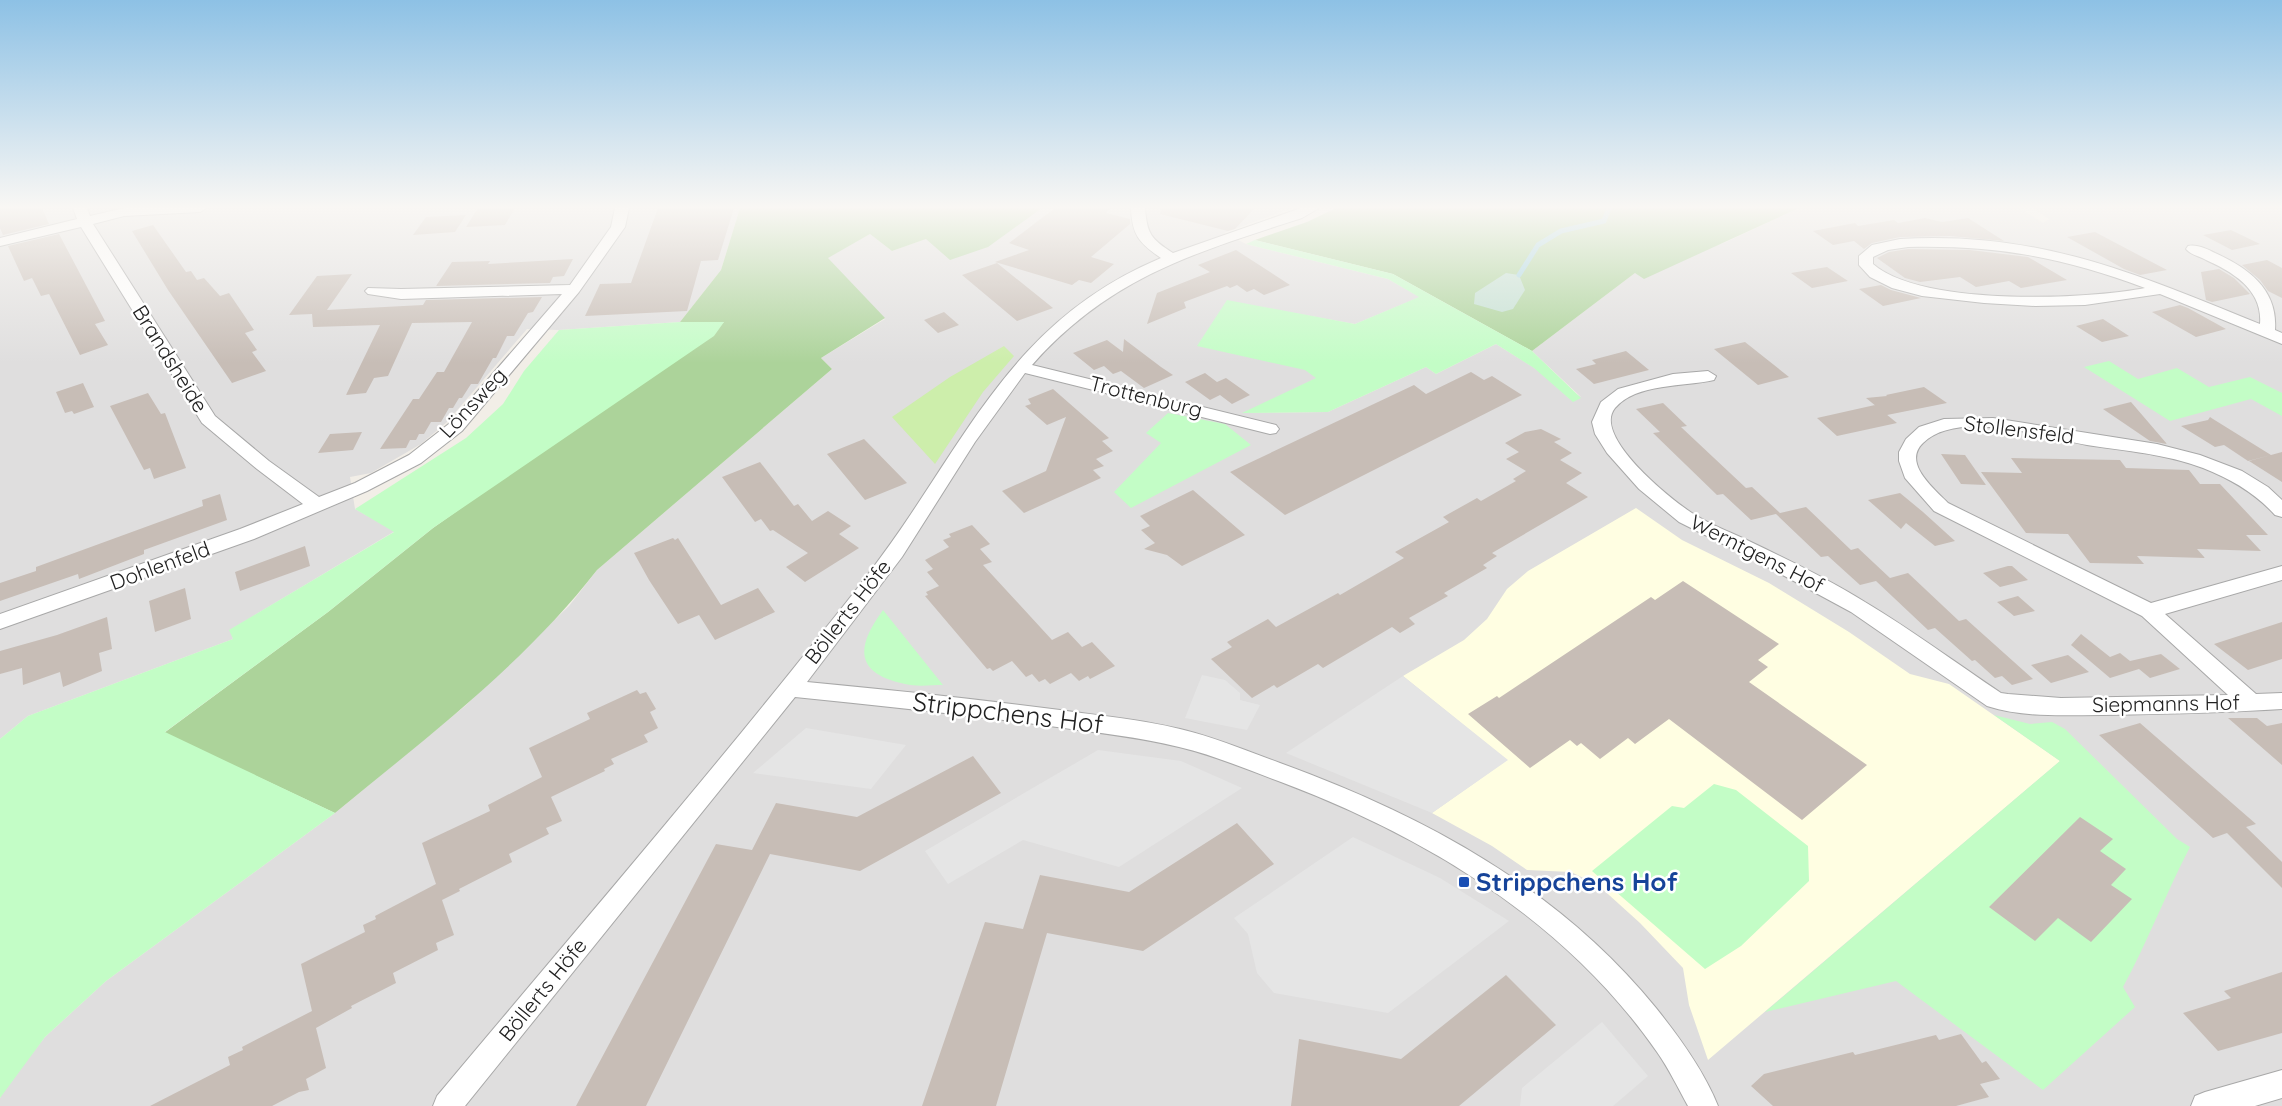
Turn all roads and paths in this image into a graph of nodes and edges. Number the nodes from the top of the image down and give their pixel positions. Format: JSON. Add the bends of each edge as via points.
{"nodes":[{"id":1,"x":110,"y":260,"type":"edge"},
{"id":2,"x":594,"y":260,"type":"edge"},
{"id":3,"x":1171,"y":260,"type":"edge"},
{"id":4,"x":1866,"y":260,"type":"edge"},
{"id":5,"x":2077,"y":260,"type":"edge"},
{"id":6,"x":2221,"y":260,"type":"edge"},
{"id":7,"x":574,"y":288,"type":"junction"},
{"id":8,"x":2160,"y":289,"type":"junction"},
{"id":9,"x":373,"y":291,"type":"dead end"},
{"id":10,"x":2267,"y":332,"type":"junction"},
{"id":11,"x":2282,"y":339,"type":"edge"},
{"id":12,"x":1021,"y":367,"type":"junction"},
{"id":13,"x":1708,"y":376,"type":"dead end"},
{"id":14,"x":1270,"y":429,"type":"dead end"},
{"id":15,"x":318,"y":506,"type":"junction"},
{"id":16,"x":2282,"y":511,"type":"edge"},
{"id":17,"x":2282,"y":573,"type":"edge"},
{"id":18,"x":2149,"y":611,"type":"junction"},
{"id":19,"x":0,"y":622,"type":"edge"},
{"id":20,"x":788,"y":688,"type":"junction"},
{"id":21,"x":2282,"y":701,"type":"edge"},
{"id":22,"x":2251,"y":703,"type":"junction"},
{"id":23,"x":2049,"y":706,"type":"joint"},
{"id":24,"x":2282,"y":1084,"type":"edge"},
{"id":25,"x":447,"y":1106,"type":"edge"},
{"id":26,"x":1704,"y":1106,"type":"edge"},
{"id":27,"x":2205,"y":1106,"type":"edge"}],
"edges":[{"from":1,"to":15,"type":"street","name":"Brandsheide","via":[[208,419]]},
{"from":2,"to":7,"type":"street","name":"Lönsweg"},
{"from":3,"to":12,"type":"street","name":"Böllerts Höfe","via":[[1114,287],[1081,309]]},
{"from":4,"to":8,"type":"street","via":[[1866,266],[1874,274],[1907,289],[2013,302],[2093,300]]},
{"from":5,"to":8,"type":"street"},
{"from":6,"to":10,"type":"street","via":[[2260,292],[2269,310]]},
{"from":7,"to":9,"type":"street","via":[[401,294]]},
{"from":7,"to":15,"type":"street","name":"Lönsweg","via":[[456,427],[415,459]]},
{"from":8,"to":10,"type":"street"},
{"from":10,"to":11,"type":"street"},
{"from":12,"to":14,"type":"street","name":"Trottenburg"},
{"from":12,"to":20,"type":"street","name":"Böllerts Höfe","via":[[872,585]]},
{"from":13,"to":23,"type":"street","name":"Werntgens Hof","via":[[1673,379],[1624,393],[1607,406],[1601,422],[1604,434],[1645,485],[1686,518],[1858,607],[1995,700]]},
{"from":15,"to":19,"type":"street","name":"Dohlenfeld"},
{"from":16,"to":18,"type":"street","name":"Stollensfeld","via":[[2248,483],[2179,454],[1991,423],[1954,422],[1931,427],[1916,436],[1907,450],[1908,467],[1941,507]]},
{"from":17,"to":18,"type":"street"},
{"from":18,"to":22,"type":"street","name":"Stollensfeld"},
{"from":20,"to":25,"type":"street","name":"Böllerts Höfe"},
{"from":20,"to":26,"type":"street","name":"Strippchens Hof","via":[[966,706],[1175,737],[1295,776],[1375,810],[1497,879],[1611,972],[1646,1013]]},
{"from":21,"to":22,"type":"street","name":"Siepmanns Hof"},
{"from":22,"to":23,"type":"street","name":"Siepmanns Hof"},
{"from":24,"to":27,"type":"street"}]}
